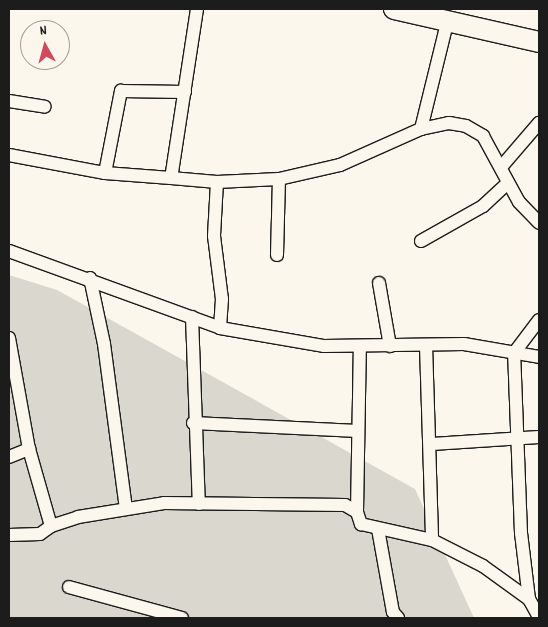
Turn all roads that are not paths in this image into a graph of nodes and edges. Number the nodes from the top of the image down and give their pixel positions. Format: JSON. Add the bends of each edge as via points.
{"nodes":[{"id":1,"x":197,"y":9,"type":"edge"},
{"id":2,"x":394,"y":9,"type":"edge"},
{"id":3,"x":438,"y":14,"type":"edge"},
{"id":4,"x":539,"y":42,"type":"edge"},
{"id":5,"x":185,"y":92,"type":"junction"},
{"id":6,"x":9,"y":101,"type":"edge"},
{"id":7,"x":45,"y":107,"type":"dead end"},
{"id":8,"x":539,"y":123,"type":"edge"},
{"id":9,"x":421,"y":129,"type":"junction"},
{"id":10,"x":9,"y":155,"type":"edge"},
{"id":11,"x":502,"y":166,"type":"junction"},
{"id":12,"x":105,"y":172,"type":"junction"},
{"id":13,"x":171,"y":178,"type":"junction"},
{"id":14,"x":279,"y":179,"type":"junction"},
{"id":15,"x":217,"y":182,"type":"junction"},
{"id":16,"x":508,"y":182,"type":"junction"},
{"id":17,"x":539,"y":223,"type":"edge"},
{"id":18,"x":421,"y":240,"type":"dead end"},
{"id":19,"x":9,"y":251,"type":"edge"},
{"id":20,"x":277,"y":255,"type":"dead end"},
{"id":21,"x":90,"y":278,"type":"junction"},
{"id":22,"x":379,"y":283,"type":"dead end"},
{"id":23,"x":192,"y":317,"type":"junction"},
{"id":24,"x":539,"y":320,"type":"edge"},
{"id":25,"x":220,"y":328,"type":"junction"},
{"id":26,"x":9,"y":338,"type":"edge"},
{"id":27,"x":426,"y":345,"type":"junction"},
{"id":28,"x":390,"y":346,"type":"junction"},
{"id":29,"x":360,"y":347,"type":"junction"},
{"id":30,"x":514,"y":353,"type":"junction"},
{"id":31,"x":539,"y":357,"type":"edge"},
{"id":32,"x":193,"y":423,"type":"junction"},
{"id":33,"x":358,"y":431,"type":"junction"},
{"id":34,"x":539,"y":437,"type":"edge"},
{"id":35,"x":520,"y":438,"type":"junction"},
{"id":36,"x":432,"y":444,"type":"junction"},
{"id":37,"x":29,"y":449,"type":"junction"},
{"id":38,"x":9,"y":457,"type":"edge"},
{"id":39,"x":199,"y":504,"type":"junction"},
{"id":40,"x":126,"y":510,"type":"junction"},
{"id":41,"x":357,"y":512,"type":"junction"},
{"id":42,"x":51,"y":526,"type":"junction"},
{"id":43,"x":378,"y":529,"type":"junction"},
{"id":44,"x":9,"y":536,"type":"edge"},
{"id":45,"x":432,"y":540,"type":"junction"},
{"id":46,"x":69,"y":587,"type":"dead end"},
{"id":47,"x":529,"y":599,"type":"junction"},
{"id":48,"x":539,"y":617,"type":"edge"},
{"id":49,"x":182,"y":618,"type":"edge"},
{"id":50,"x":398,"y":618,"type":"edge"}],
"edges":[{"from":1,"to":5,"type":"street"},
{"from":2,"to":3,"type":"main road"},
{"from":3,"to":4,"type":"main road"},
{"from":3,"to":9,"type":"street"},
{"from":5,"to":12,"type":"street","via":[[121,91]]},
{"from":5,"to":13,"type":"street"},
{"from":6,"to":7,"type":"street"},
{"from":8,"to":11,"type":"street"},
{"from":9,"to":11,"type":"street","via":[[449,123],[466,126],[483,136]]},
{"from":9,"to":14,"type":"street","via":[[340,165]]},
{"from":10,"to":12,"type":"street"},
{"from":11,"to":16,"type":"street"},
{"from":12,"to":13,"type":"street"},
{"from":13,"to":15,"type":"street"},
{"from":14,"to":15,"type":"street"},
{"from":14,"to":20,"type":"street"},
{"from":15,"to":25,"type":"street","via":[[214,236],[222,299]]},
{"from":16,"to":17,"type":"street"},
{"from":16,"to":18,"type":"street","via":[[483,206]]},
{"from":19,"to":21,"type":"street"},
{"from":21,"to":23,"type":"street"},
{"from":21,"to":40,"type":"street","via":[[104,344]]},
{"from":22,"to":28,"type":"street"},
{"from":23,"to":25,"type":"street"},
{"from":23,"to":32,"type":"street"},
{"from":24,"to":30,"type":"street"},
{"from":25,"to":29,"type":"street","via":[[258,338]]},
{"from":26,"to":37,"type":"street"},
{"from":27,"to":28,"type":"street"},
{"from":27,"to":30,"type":"street","via":[[464,344]]},
{"from":27,"to":36,"type":"street"},
{"from":28,"to":29,"type":"street"},
{"from":29,"to":33,"type":"street"},
{"from":30,"to":31,"type":"street"},
{"from":30,"to":35,"type":"street"},
{"from":32,"to":33,"type":"street"},
{"from":32,"to":39,"type":"street"},
{"from":33,"to":41,"type":"street"},
{"from":34,"to":35,"type":"street"},
{"from":35,"to":36,"type":"street"},
{"from":35,"to":47,"type":"street","via":[[521,533]]},
{"from":36,"to":45,"type":"street"},
{"from":37,"to":38,"type":"street"},
{"from":37,"to":42,"type":"street"},
{"from":39,"to":40,"type":"street"},
{"from":39,"to":41,"type":"street","via":[[345,505]]},
{"from":40,"to":42,"type":"street"},
{"from":41,"to":43,"type":"street","via":[[361,524]]},
{"from":42,"to":44,"type":"street","via":[[40,534]]},
{"from":43,"to":45,"type":"street"},
{"from":43,"to":50,"type":"street","via":[[392,612]]},
{"from":45,"to":47,"type":"street","via":[[483,566]]},
{"from":46,"to":49,"type":"street"},
{"from":47,"to":48,"type":"street"}]}
